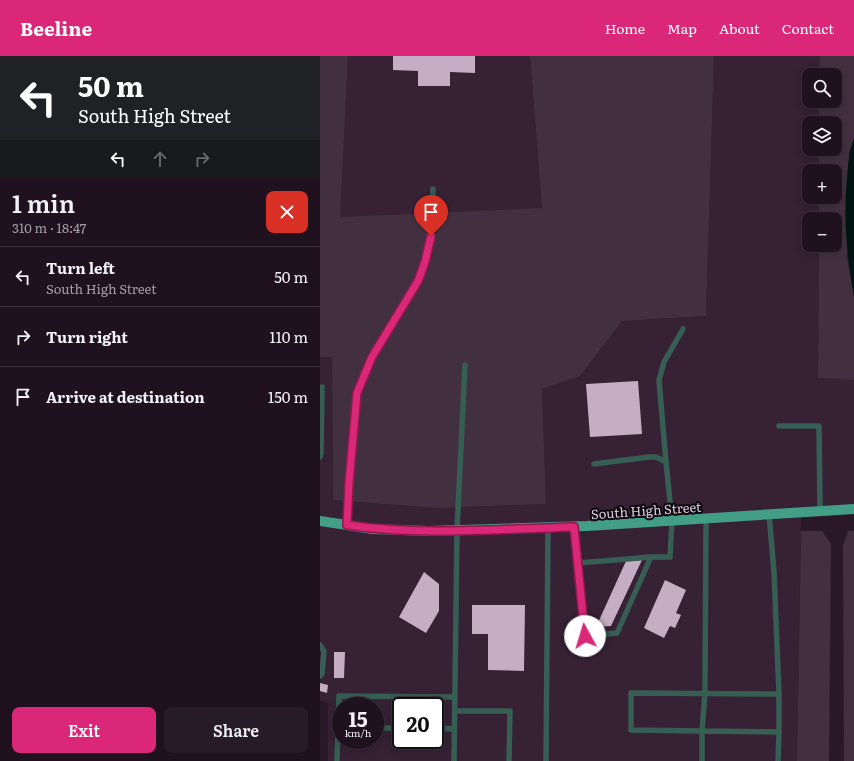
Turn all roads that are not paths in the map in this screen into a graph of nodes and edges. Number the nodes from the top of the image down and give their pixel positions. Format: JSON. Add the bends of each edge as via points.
{"nodes":[{"id":1,"x":433,"y":189,"type":"dead end"},
{"id":2,"x":683,"y":329,"type":"dead end"},
{"id":3,"x":465,"y":365,"type":"dead end"},
{"id":4,"x":322,"y":387,"type":"dead end"},
{"id":5,"x":779,"y":426,"type":"dead end"},
{"id":6,"x":320,"y":457,"type":"edge"},
{"id":7,"x":666,"y":462,"type":"junction"},
{"id":8,"x":594,"y":464,"type":"dead end"},
{"id":9,"x":854,"y":509,"type":"edge"},
{"id":10,"x":820,"y":511,"type":"junction"},
{"id":11,"x":769,"y":514,"type":"junction"},
{"id":12,"x":706,"y":519,"type":"junction"},
{"id":13,"x":320,"y":521,"type":"edge"},
{"id":14,"x":672,"y":521,"type":"junction"},
{"id":15,"x":347,"y":525,"type":"junction"},
{"id":16,"x":548,"y":527,"type":"junction"},
{"id":17,"x":574,"y":527,"type":"junction"},
{"id":18,"x":457,"y":530,"type":"junction"},
{"id":19,"x":651,"y":557,"type":"junction"},
{"id":20,"x":578,"y":563,"type":"junction"},
{"id":21,"x":320,"y":645,"type":"edge"},
{"id":22,"x":320,"y":676,"type":"edge"},
{"id":23,"x":705,"y":693,"type":"junction"},
{"id":24,"x":779,"y":694,"type":"junction"},
{"id":25,"x":339,"y":697,"type":"edge"},
{"id":26,"x":454,"y":697,"type":"junction"},
{"id":27,"x":454,"y":711,"type":"junction"},
{"id":28,"x":444,"y":728,"type":"edge"},
{"id":29,"x":454,"y":729,"type":"junction"},
{"id":30,"x":702,"y":731,"type":"junction"},
{"id":31,"x":779,"y":732,"type":"junction"},
{"id":32,"x":338,"y":749,"type":"edge"},
{"id":33,"x":337,"y":761,"type":"edge"},
{"id":34,"x":454,"y":761,"type":"edge"},
{"id":35,"x":509,"y":761,"type":"edge"},
{"id":36,"x":546,"y":761,"type":"edge"},
{"id":37,"x":702,"y":761,"type":"edge"},
{"id":38,"x":778,"y":761,"type":"edge"}],
"edges":[{"from":1,"to":15,"type":"lane","via":[[431,236],[418,281],[372,357],[357,393]]},
{"from":2,"to":7,"type":"lane","via":[[664,362],[660,380]]},
{"from":3,"to":18,"type":"lane"},
{"from":4,"to":6,"type":"lane"},
{"from":5,"to":10,"type":"lane","via":[[819,426]]},
{"from":7,"to":8,"type":"lane","via":[[649,457]]},
{"from":7,"to":14,"type":"lane"},
{"from":9,"to":10,"type":"main road","name":"South High Street"},
{"from":10,"to":11,"type":"main road","name":"South High Street"},
{"from":11,"to":12,"type":"main road","name":"South High Street"},
{"from":11,"to":24,"type":"lane"},
{"from":12,"to":14,"type":"main road","name":"South High Street"},
{"from":12,"to":23,"type":"lane"},
{"from":13,"to":15,"type":"main road","name":"South High Street"},
{"from":14,"to":17,"type":"main road","name":"South High Street"},
{"from":14,"to":19,"type":"lane","via":[[670,557]]},
{"from":15,"to":18,"type":"main road","name":"South High Street","via":[[373,529]]},
{"from":16,"to":17,"type":"main road","name":"South High Street"},
{"from":16,"to":18,"type":"main road","name":"South High Street"},
{"from":16,"to":36,"type":"lane"},
{"from":17,"to":20,"type":"lane"},
{"from":18,"to":26,"type":"lane"},
{"from":19,"to":20,"type":"lane"},
{"from":19,"to":20,"type":"lane","via":[[617,633],[585,636]]},
{"from":21,"to":22,"type":"lane","via":[[324,651]]},
{"from":23,"to":24,"type":"lane"},
{"from":23,"to":30,"type":"lane"},
{"from":23,"to":30,"type":"lane","via":[[631,693],[631,730]]},
{"from":24,"to":31,"type":"lane"},
{"from":25,"to":26,"type":"lane"},
{"from":26,"to":27,"type":"lane"},
{"from":27,"to":29,"type":"lane"},
{"from":27,"to":35,"type":"lane","via":[[510,711]]},
{"from":28,"to":29,"type":"lane"},
{"from":29,"to":34,"type":"lane"},
{"from":30,"to":31,"type":"lane"},
{"from":30,"to":37,"type":"lane"},
{"from":31,"to":38,"type":"lane"},
{"from":32,"to":33,"type":"lane"}]}
